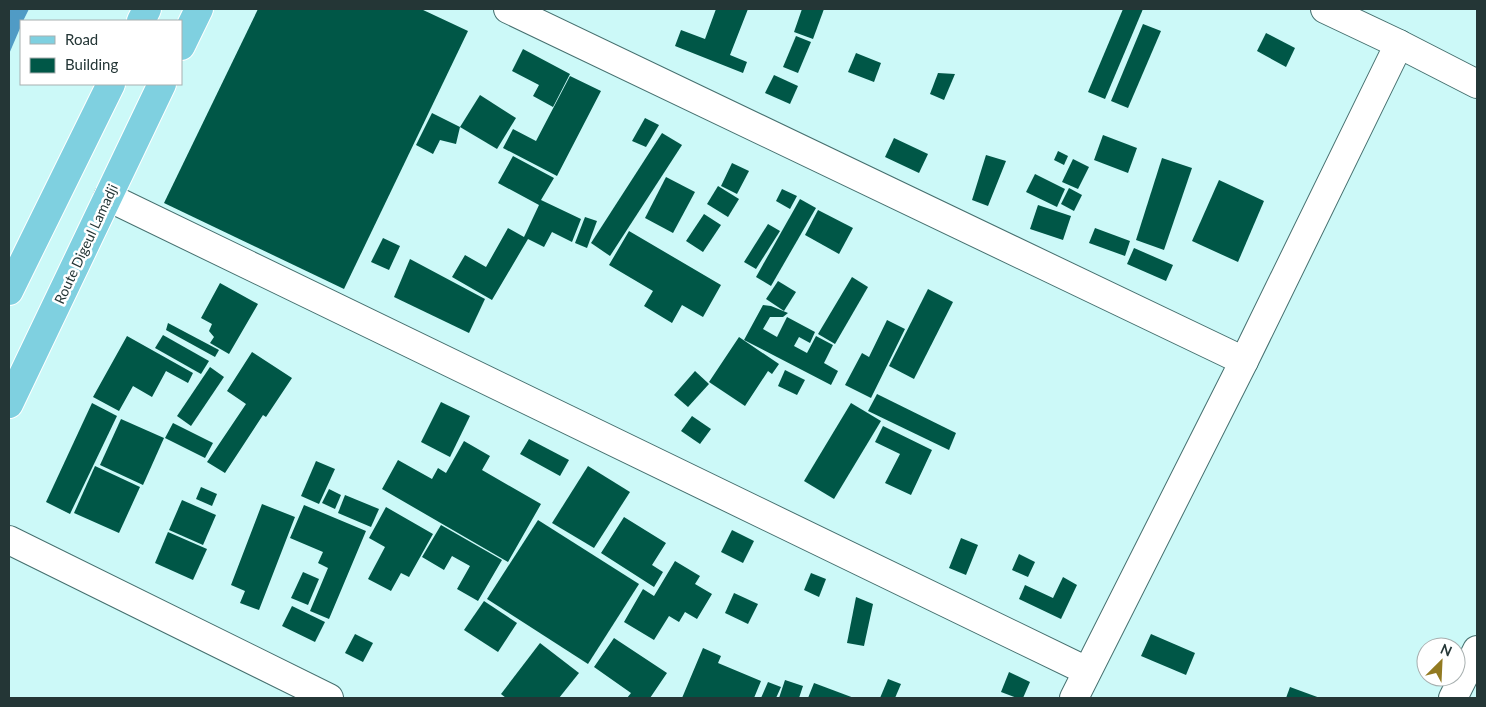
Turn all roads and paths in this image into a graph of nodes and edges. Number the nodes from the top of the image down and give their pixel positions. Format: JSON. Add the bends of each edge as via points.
{"nodes":[{"id":1,"x":200,"y":9,"type":"edge"},
{"id":2,"x":508,"y":9,"type":"edge"},
{"id":3,"x":1325,"y":9,"type":"edge"},
{"id":4,"x":182,"y":44,"type":"edge"},
{"id":5,"x":1399,"y":44,"type":"junction"},
{"id":6,"x":1477,"y":84,"type":"edge"},
{"id":7,"x":111,"y":85,"type":"edge"},
{"id":8,"x":162,"y":85,"type":"edge"},
{"id":9,"x":108,"y":198,"type":"junction"},
{"id":10,"x":9,"y":291,"type":"edge"},
{"id":11,"x":1244,"y":361,"type":"junction"},
{"id":12,"x":9,"y":404,"type":"edge"},
{"id":13,"x":9,"y":540,"type":"edge"},
{"id":14,"x":1477,"y":650,"type":"edge"},
{"id":15,"x":1087,"y":671,"type":"junction"},
{"id":16,"x":329,"y":698,"type":"edge"},
{"id":17,"x":1074,"y":698,"type":"edge"},
{"id":18,"x":1453,"y":698,"type":"edge"}],
"edges":[{"from":1,"to":4,"type":"main road"},
{"from":2,"to":11,"type":"street"},
{"from":3,"to":5,"type":"street"},
{"from":5,"to":6,"type":"street"},
{"from":5,"to":11,"type":"street"},
{"from":7,"to":10,"type":"main road"},
{"from":8,"to":9,"type":"main road","name":"Route Digeul Lamadji"},
{"from":9,"to":12,"type":"main road","name":"Route Digeul Lamadji"},
{"from":9,"to":15,"type":"street"},
{"from":11,"to":15,"type":"street"},
{"from":13,"to":16,"type":"street"},
{"from":14,"to":18,"type":"street"},
{"from":15,"to":17,"type":"street"}]}
